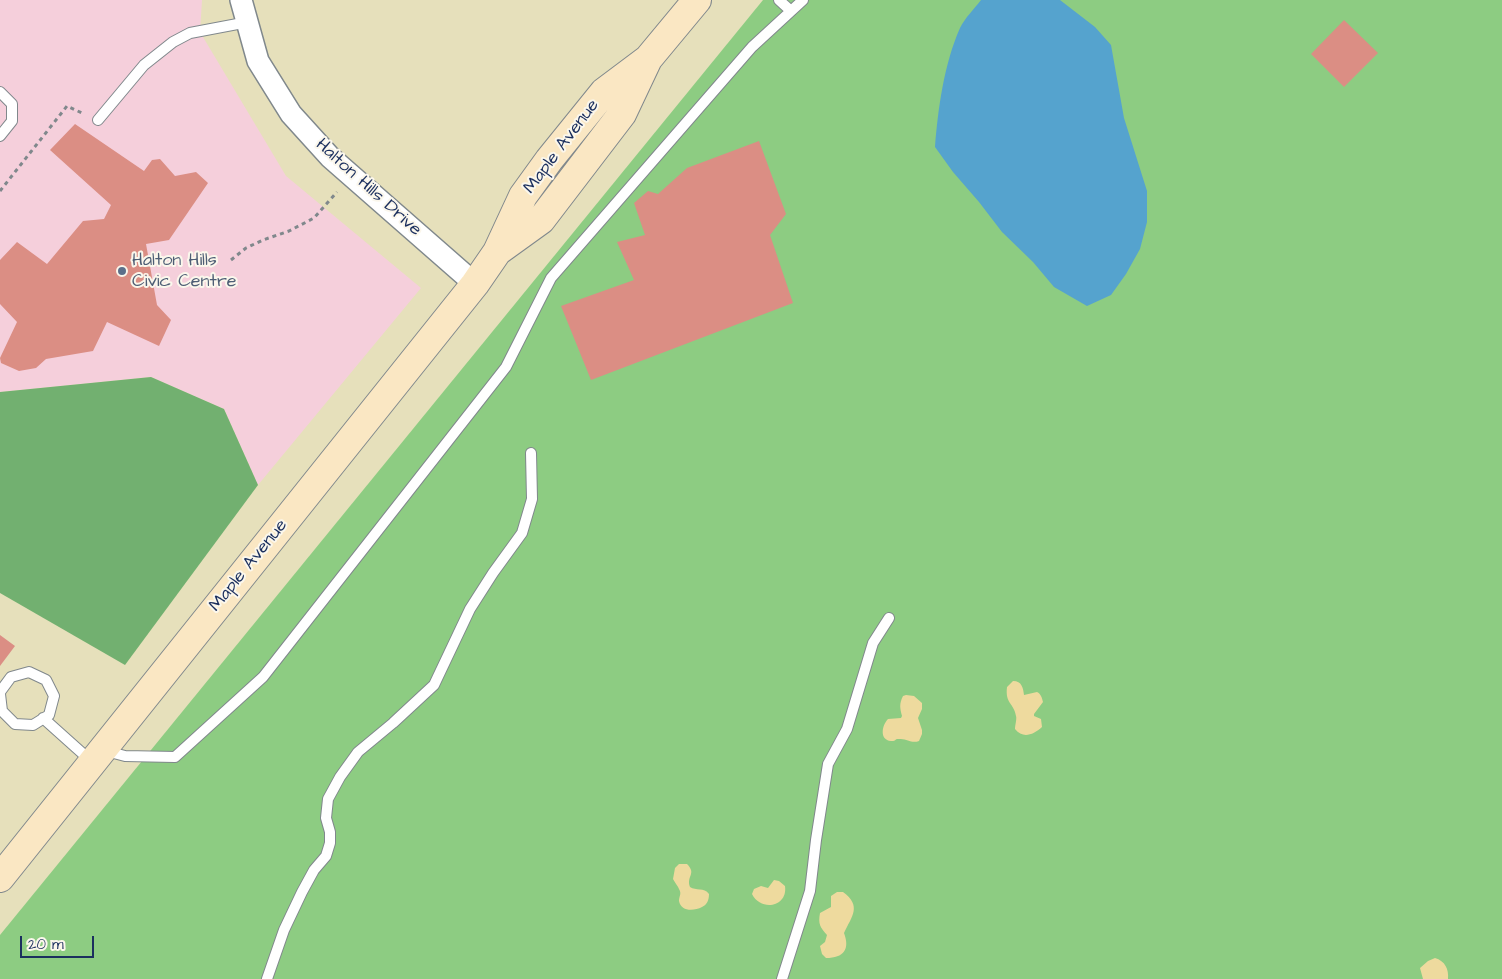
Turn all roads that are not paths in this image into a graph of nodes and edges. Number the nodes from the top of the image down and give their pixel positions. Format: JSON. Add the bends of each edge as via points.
{"nodes":[{"id":1,"x":241,"y":0,"type":"edge"},
{"id":2,"x":697,"y":0,"type":"edge"},
{"id":3,"x":779,"y":0,"type":"edge"},
{"id":4,"x":803,"y":0,"type":"edge"},
{"id":5,"x":791,"y":12,"type":"junction"},
{"id":6,"x":248,"y":22,"type":"junction"},
{"id":7,"x":0,"y":92,"type":"edge"},
{"id":8,"x":98,"y":120,"type":"road end"},
{"id":9,"x":0,"y":136,"type":"edge"},
{"id":10,"x":474,"y":284,"type":"junction"},
{"id":11,"x":531,"y":453,"type":"dead end"},
{"id":12,"x":889,"y":618,"type":"dead end"},
{"id":13,"x":0,"y":693,"type":"edge"},
{"id":14,"x":43,"y":718,"type":"junction"},
{"id":15,"x":97,"y":756,"type":"junction"},
{"id":16,"x":0,"y":878,"type":"edge"},
{"id":17,"x":267,"y":979,"type":"edge"},
{"id":18,"x":782,"y":979,"type":"edge"}],
"edges":[{"from":1,"to":6,"type":"street","name":"Halton Hills Drive"},
{"from":2,"to":10,"type":"main road","name":"Maple Avenue","via":[[648,59],[604,92],[549,160],[523,196],[497,252]]},
{"from":3,"to":5,"type":"lane"},
{"from":4,"to":5,"type":"lane"},
{"from":5,"to":15,"type":"lane","via":[[752,47],[551,278],[506,367],[263,677],[175,757]]},
{"from":6,"to":8,"type":"lane","via":[[190,33],[173,42],[144,65]]},
{"from":6,"to":10,"type":"street","name":"Halton Hills Drive","via":[[258,62],[292,114],[330,157]]},
{"from":7,"to":9,"type":"lane","via":[[12,104],[12,121]]},
{"from":10,"to":15,"type":"main road","name":"Maple Avenue"},
{"from":11,"to":17,"type":"lane","via":[[532,499],[522,533],[470,609],[434,685],[358,752],[328,799],[326,818],[330,843],[326,856],[302,892],[284,930]]},
{"from":12,"to":18,"type":"lane","via":[[873,643],[848,729],[828,764],[810,891]]},
{"from":13,"to":14,"type":"lane","via":[[2,711],[15,724],[34,725]]},
{"from":13,"to":14,"type":"lane","via":[[11,676],[29,672],[46,680],[54,696],[49,715]]},
{"from":14,"to":15,"type":"lane"},
{"from":15,"to":16,"type":"main road","name":"Maple Avenue"}]}
